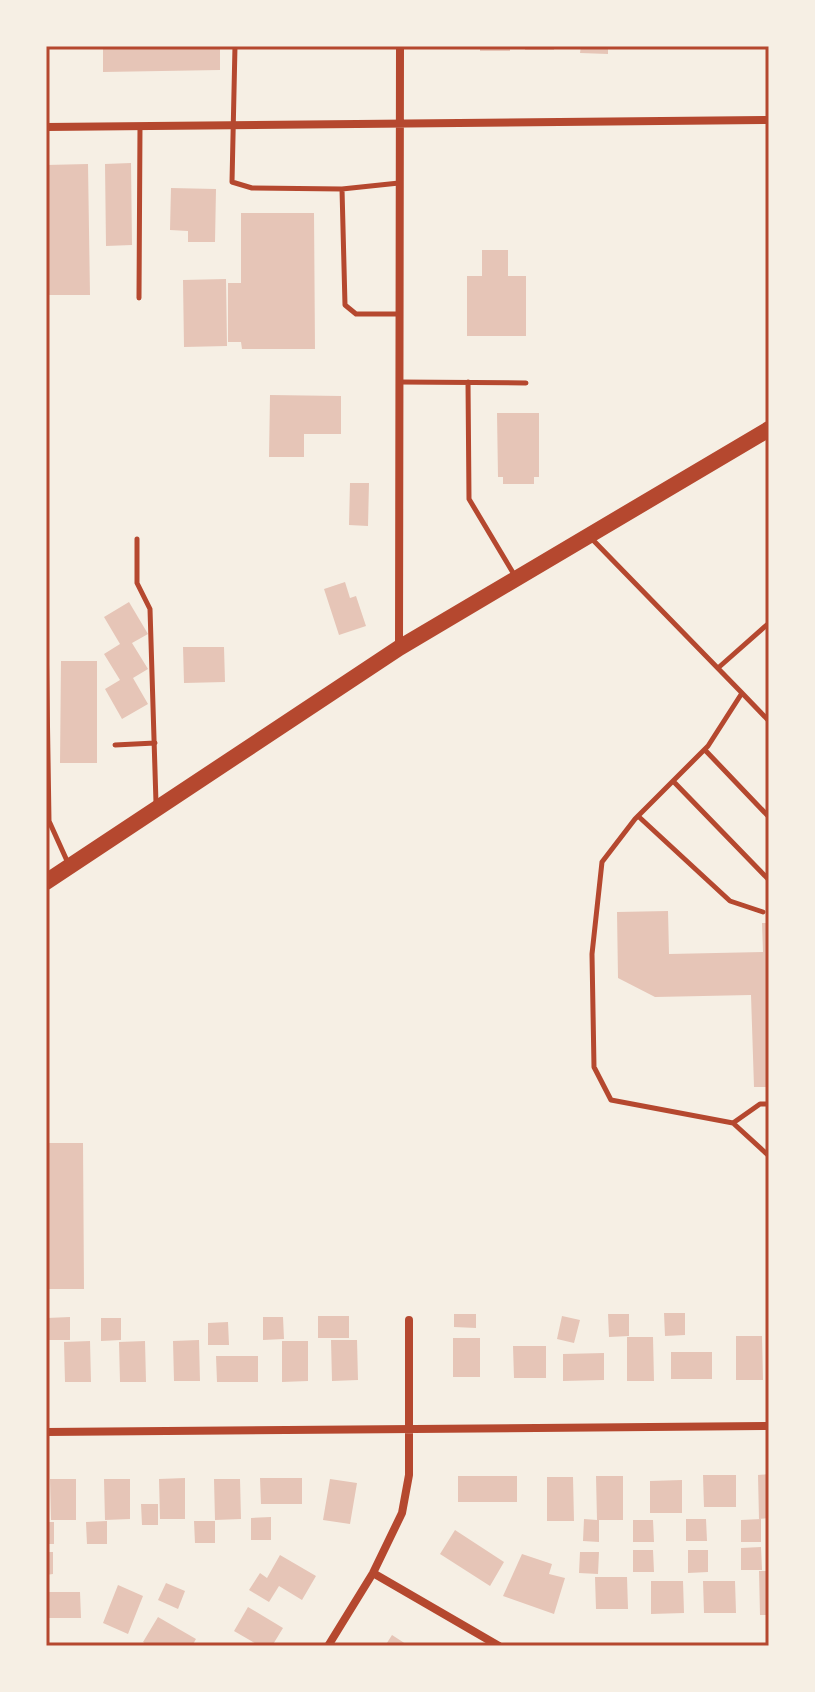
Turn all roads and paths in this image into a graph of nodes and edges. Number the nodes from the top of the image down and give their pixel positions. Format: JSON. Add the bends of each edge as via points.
{"nodes":[{"id":1,"x":235,"y":46,"type":"edge"},
{"id":2,"x":365,"y":46,"type":"edge"},
{"id":3,"x":400,"y":46,"type":"edge"},
{"id":4,"x":769,"y":120,"type":"edge"},
{"id":5,"x":399,"y":125,"type":"junction"},
{"id":6,"x":140,"y":126,"type":"junction"},
{"id":7,"x":233,"y":126,"type":"junction"},
{"id":8,"x":46,"y":127,"type":"edge"},
{"id":9,"x":399,"y":183,"type":"junction"},
{"id":10,"x":342,"y":189,"type":"junction"},
{"id":11,"x":139,"y":298,"type":"dead end"},
{"id":12,"x":399,"y":314,"type":"junction"},
{"id":13,"x":399,"y":382,"type":"junction"},
{"id":14,"x":468,"y":382,"type":"junction"},
{"id":15,"x":526,"y":383,"type":"dead end"},
{"id":16,"x":769,"y":429,"type":"edge"},
{"id":17,"x":588,"y":536,"type":"junction"},
{"id":18,"x":137,"y":539,"type":"dead end"},
{"id":19,"x":516,"y":578,"type":"junction"},
{"id":20,"x":769,"y":623,"type":"edge"},
{"id":21,"x":46,"y":632,"type":"edge"},
{"id":22,"x":399,"y":648,"type":"junction"},
{"id":23,"x":718,"y":668,"type":"junction"},
{"id":24,"x":742,"y":693,"type":"junction"},
{"id":25,"x":769,"y":721,"type":"edge"},
{"id":26,"x":155,"y":743,"type":"junction"},
{"id":27,"x":115,"y":745,"type":"dead end"},
{"id":28,"x":705,"y":750,"type":"junction"},
{"id":29,"x":673,"y":781,"type":"junction"},
{"id":30,"x":157,"y":808,"type":"junction"},
{"id":31,"x":638,"y":816,"type":"junction"},
{"id":32,"x":769,"y":817,"type":"edge"},
{"id":33,"x":70,"y":866,"type":"junction"},
{"id":34,"x":769,"y":880,"type":"edge"},
{"id":35,"x":46,"y":882,"type":"edge"},
{"id":36,"x":763,"y":912,"type":"dead end"},
{"id":37,"x":769,"y":1104,"type":"edge"},
{"id":38,"x":733,"y":1123,"type":"junction"},
{"id":39,"x":769,"y":1156,"type":"edge"},
{"id":40,"x":409,"y":1320,"type":"dead end"},
{"id":41,"x":769,"y":1426,"type":"edge"},
{"id":42,"x":409,"y":1429,"type":"junction"},
{"id":43,"x":46,"y":1432,"type":"edge"},
{"id":44,"x":373,"y":1573,"type":"junction"},
{"id":45,"x":328,"y":1646,"type":"edge"},
{"id":46,"x":499,"y":1646,"type":"edge"}],
"edges":[{"from":1,"to":2,"type":"lane"},
{"from":1,"to":7,"type":"lane"},
{"from":3,"to":5,"type":"street"},
{"from":4,"to":5,"type":"street"},
{"from":5,"to":7,"type":"street"},
{"from":5,"to":9,"type":"street"},
{"from":6,"to":7,"type":"street"},
{"from":6,"to":8,"type":"street"},
{"from":6,"to":11,"type":"lane"},
{"from":7,"to":10,"type":"lane","via":[[232,182],[252,188]]},
{"from":9,"to":10,"type":"lane"},
{"from":9,"to":12,"type":"street"},
{"from":10,"to":12,"type":"lane","via":[[345,305],[356,314]]},
{"from":12,"to":13,"type":"street"},
{"from":13,"to":14,"type":"lane"},
{"from":13,"to":22,"type":"street"},
{"from":14,"to":15,"type":"lane"},
{"from":14,"to":19,"type":"lane","via":[[469,499]]},
{"from":16,"to":17,"type":"main road"},
{"from":17,"to":19,"type":"main road"},
{"from":17,"to":23,"type":"lane"},
{"from":18,"to":26,"type":"lane","via":[[137,583],[150,609]]},
{"from":19,"to":22,"type":"main road"},
{"from":20,"to":23,"type":"lane"},
{"from":21,"to":33,"type":"lane","via":[[49,821]]},
{"from":22,"to":30,"type":"main road"},
{"from":23,"to":24,"type":"lane"},
{"from":24,"to":25,"type":"lane"},
{"from":24,"to":28,"type":"lane"},
{"from":26,"to":27,"type":"lane"},
{"from":26,"to":30,"type":"lane"},
{"from":28,"to":29,"type":"lane"},
{"from":28,"to":32,"type":"lane"},
{"from":29,"to":31,"type":"lane"},
{"from":29,"to":34,"type":"lane"},
{"from":30,"to":33,"type":"main road"},
{"from":31,"to":36,"type":"lane","via":[[730,901]]},
{"from":31,"to":38,"type":"lane","via":[[602,862],[592,954],[594,1067],[611,1100]]},
{"from":33,"to":35,"type":"main road"},
{"from":37,"to":38,"type":"lane","via":[[760,1104]]},
{"from":38,"to":39,"type":"lane"},
{"from":40,"to":42,"type":"street"},
{"from":41,"to":42,"type":"street"},
{"from":42,"to":43,"type":"street"},
{"from":42,"to":44,"type":"street","via":[[402,1513]]},
{"from":44,"to":45,"type":"street"},
{"from":44,"to":46,"type":"street"}]}
